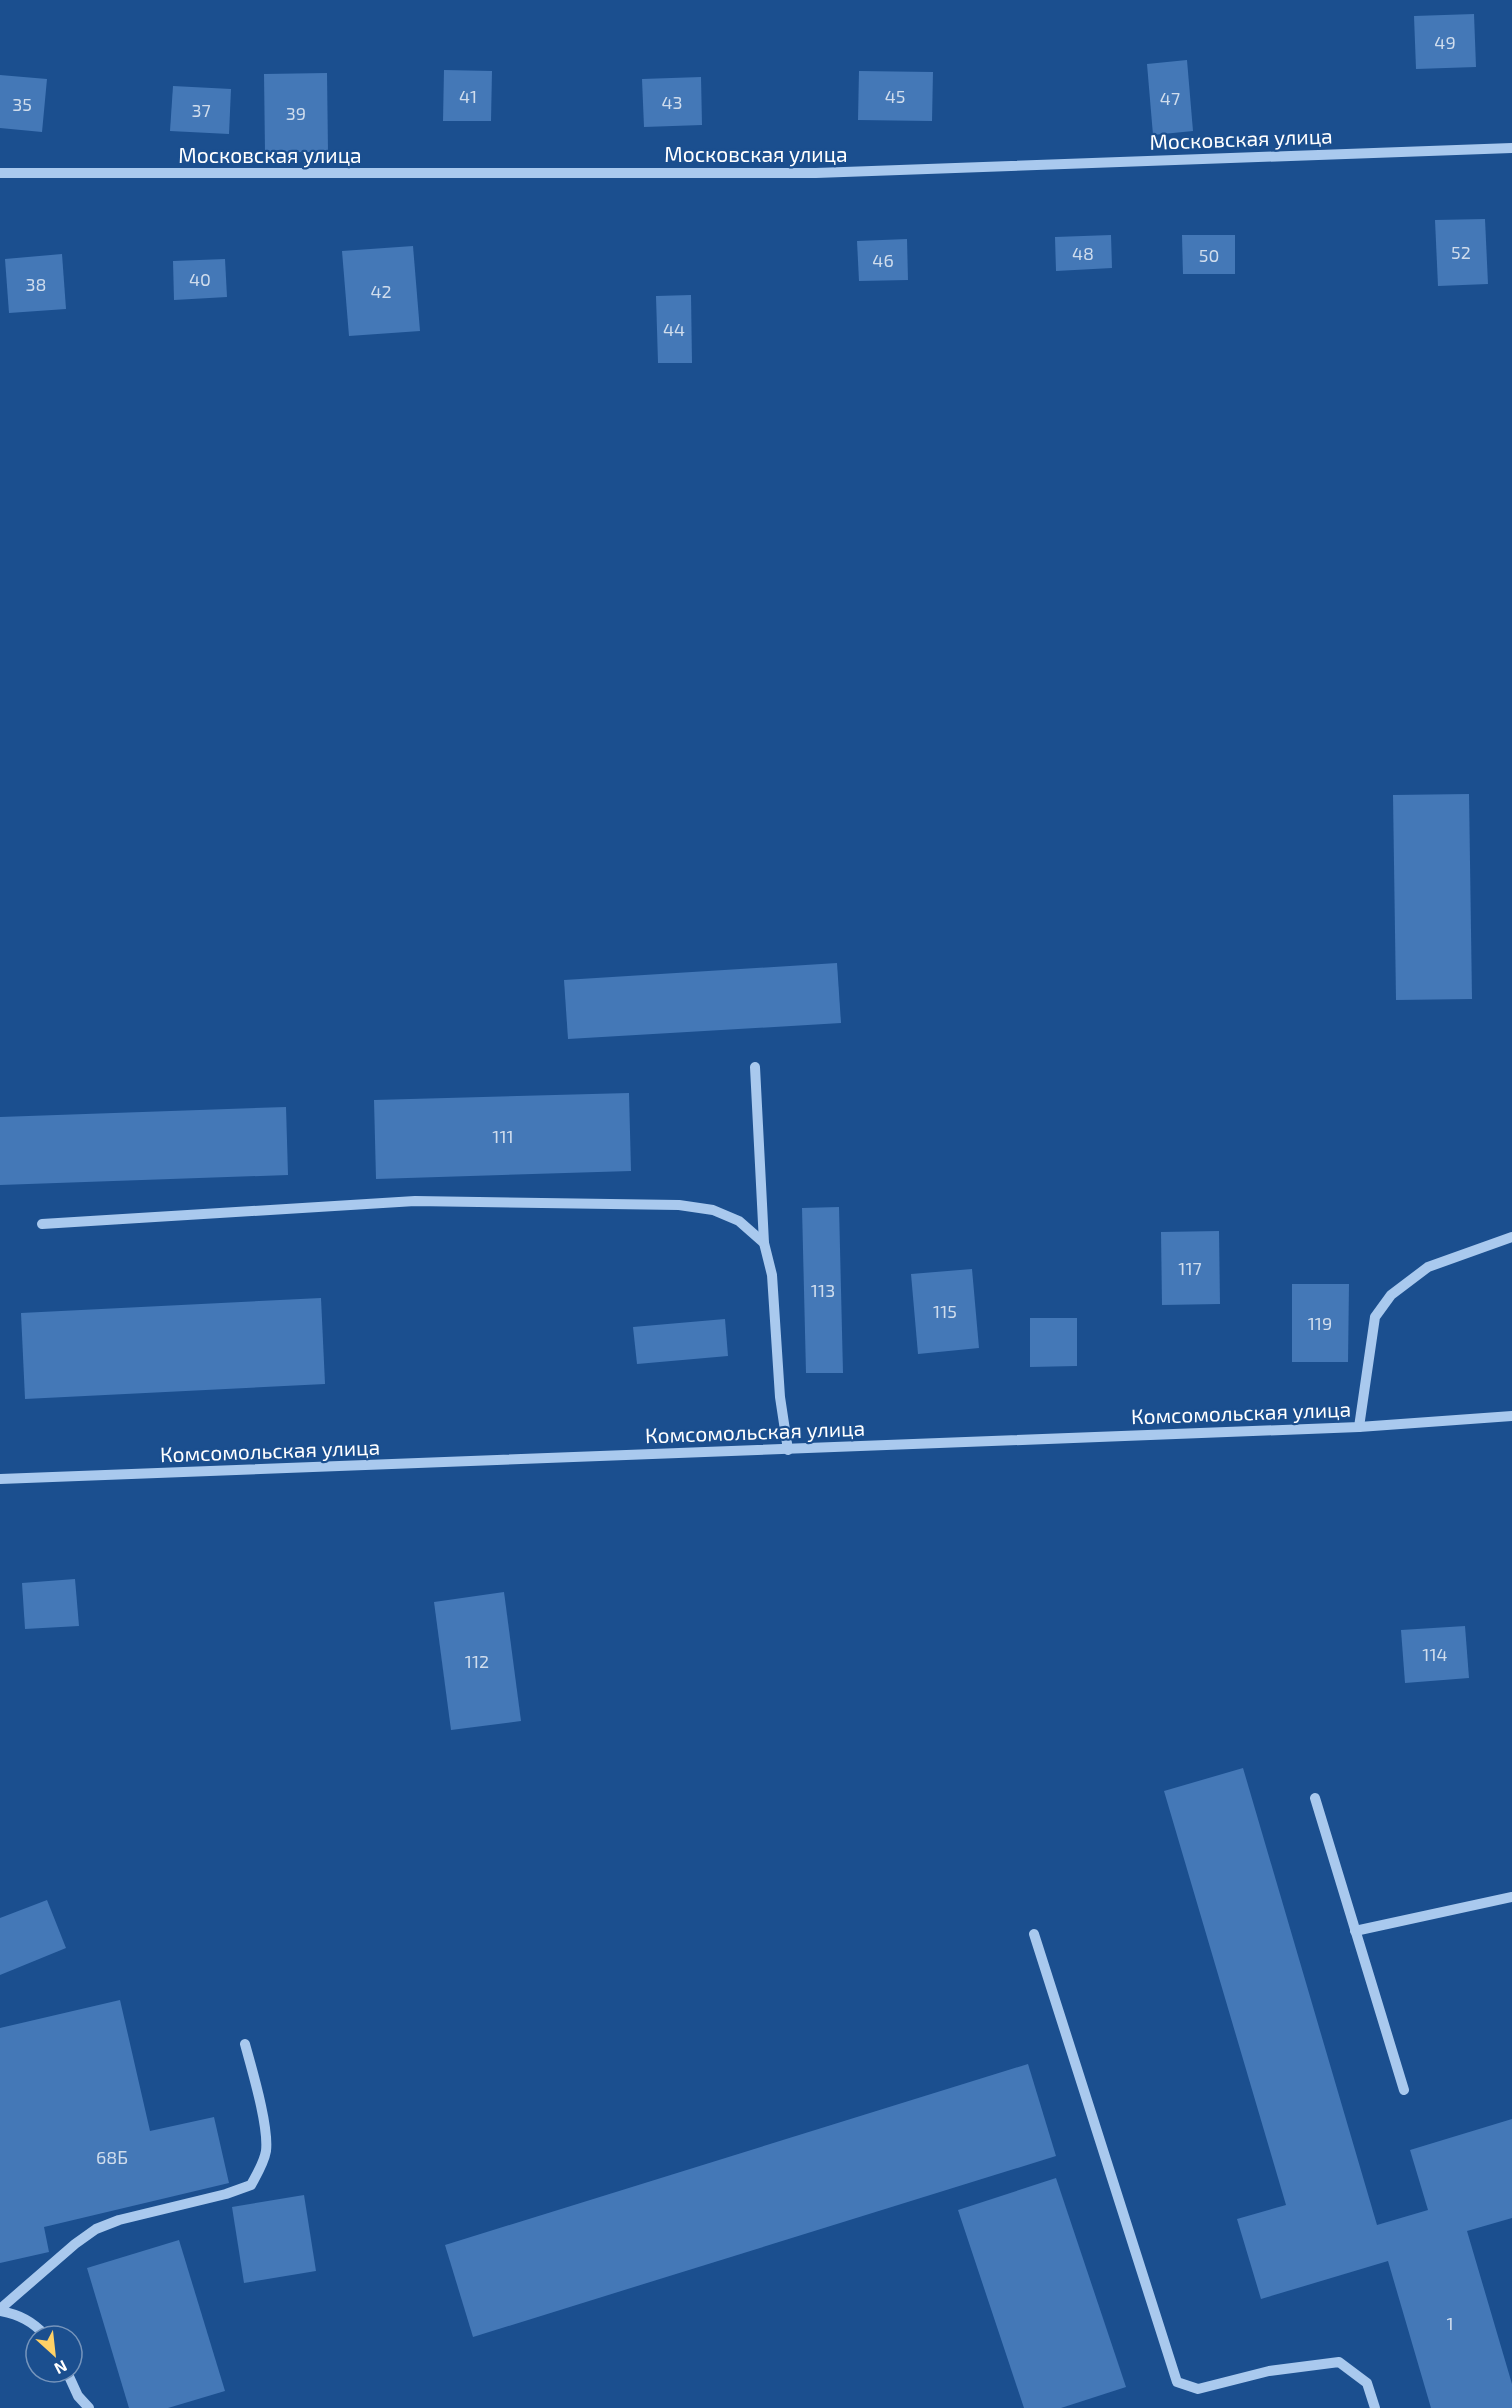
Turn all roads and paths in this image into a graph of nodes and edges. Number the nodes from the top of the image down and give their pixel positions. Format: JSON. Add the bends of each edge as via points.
{"nodes":[{"id":1,"x":1512,"y":148,"type":"edge"},
{"id":2,"x":0,"y":173,"type":"edge"},
{"id":3,"x":755,"y":1067,"type":"dead end"},
{"id":4,"x":42,"y":1224,"type":"dead end"},
{"id":5,"x":1512,"y":1237,"type":"edge"},
{"id":6,"x":764,"y":1243,"type":"junction"},
{"id":7,"x":1512,"y":1416,"type":"edge"},
{"id":8,"x":1359,"y":1427,"type":"junction"},
{"id":9,"x":788,"y":1450,"type":"junction"},
{"id":10,"x":0,"y":1479,"type":"edge"},
{"id":11,"x":1315,"y":1798,"type":"dead end"},
{"id":12,"x":1512,"y":1897,"type":"edge"},
{"id":13,"x":1355,"y":1931,"type":"junction"},
{"id":14,"x":1034,"y":1934,"type":"dead end"},
{"id":15,"x":245,"y":2044,"type":"dead end"},
{"id":16,"x":1404,"y":2090,"type":"dead end"},
{"id":17,"x":0,"y":2310,"type":"edge"},
{"id":18,"x":35,"y":2324,"type":"edge"},
{"id":19,"x":73,"y":2384,"type":"edge"},
{"id":20,"x":89,"y":2408,"type":"edge"},
{"id":21,"x":1375,"y":2408,"type":"edge"}],
"edges":[{"from":1,"to":2,"type":"street","name":"Московская улица","via":[[816,173]]},
{"from":3,"to":6,"type":"street"},
{"from":4,"to":6,"type":"street","via":[[415,1201],[679,1205],[713,1210],[739,1221]]},
{"from":5,"to":8,"type":"street","via":[[1428,1267],[1391,1295],[1375,1317]]},
{"from":6,"to":9,"type":"street","via":[[772,1275],[780,1397]]},
{"from":7,"to":8,"type":"street","name":"Комсомольская улица"},
{"from":8,"to":9,"type":"street","name":"Комсомольская улица"},
{"from":9,"to":10,"type":"street","name":"Комсомольская улица"},
{"from":11,"to":13,"type":"street"},
{"from":12,"to":13,"type":"street"},
{"from":13,"to":16,"type":"street"},
{"from":14,"to":21,"type":"street","via":[[1176,2382],[1198,2389],[1269,2371],[1339,2362],[1367,2383]]},
{"from":15,"to":17,"type":"street","via":[[267,2142],[251,2185],[96,2229]]},
{"from":17,"to":18,"type":"street"},
{"from":19,"to":20,"type":"street"}]}
